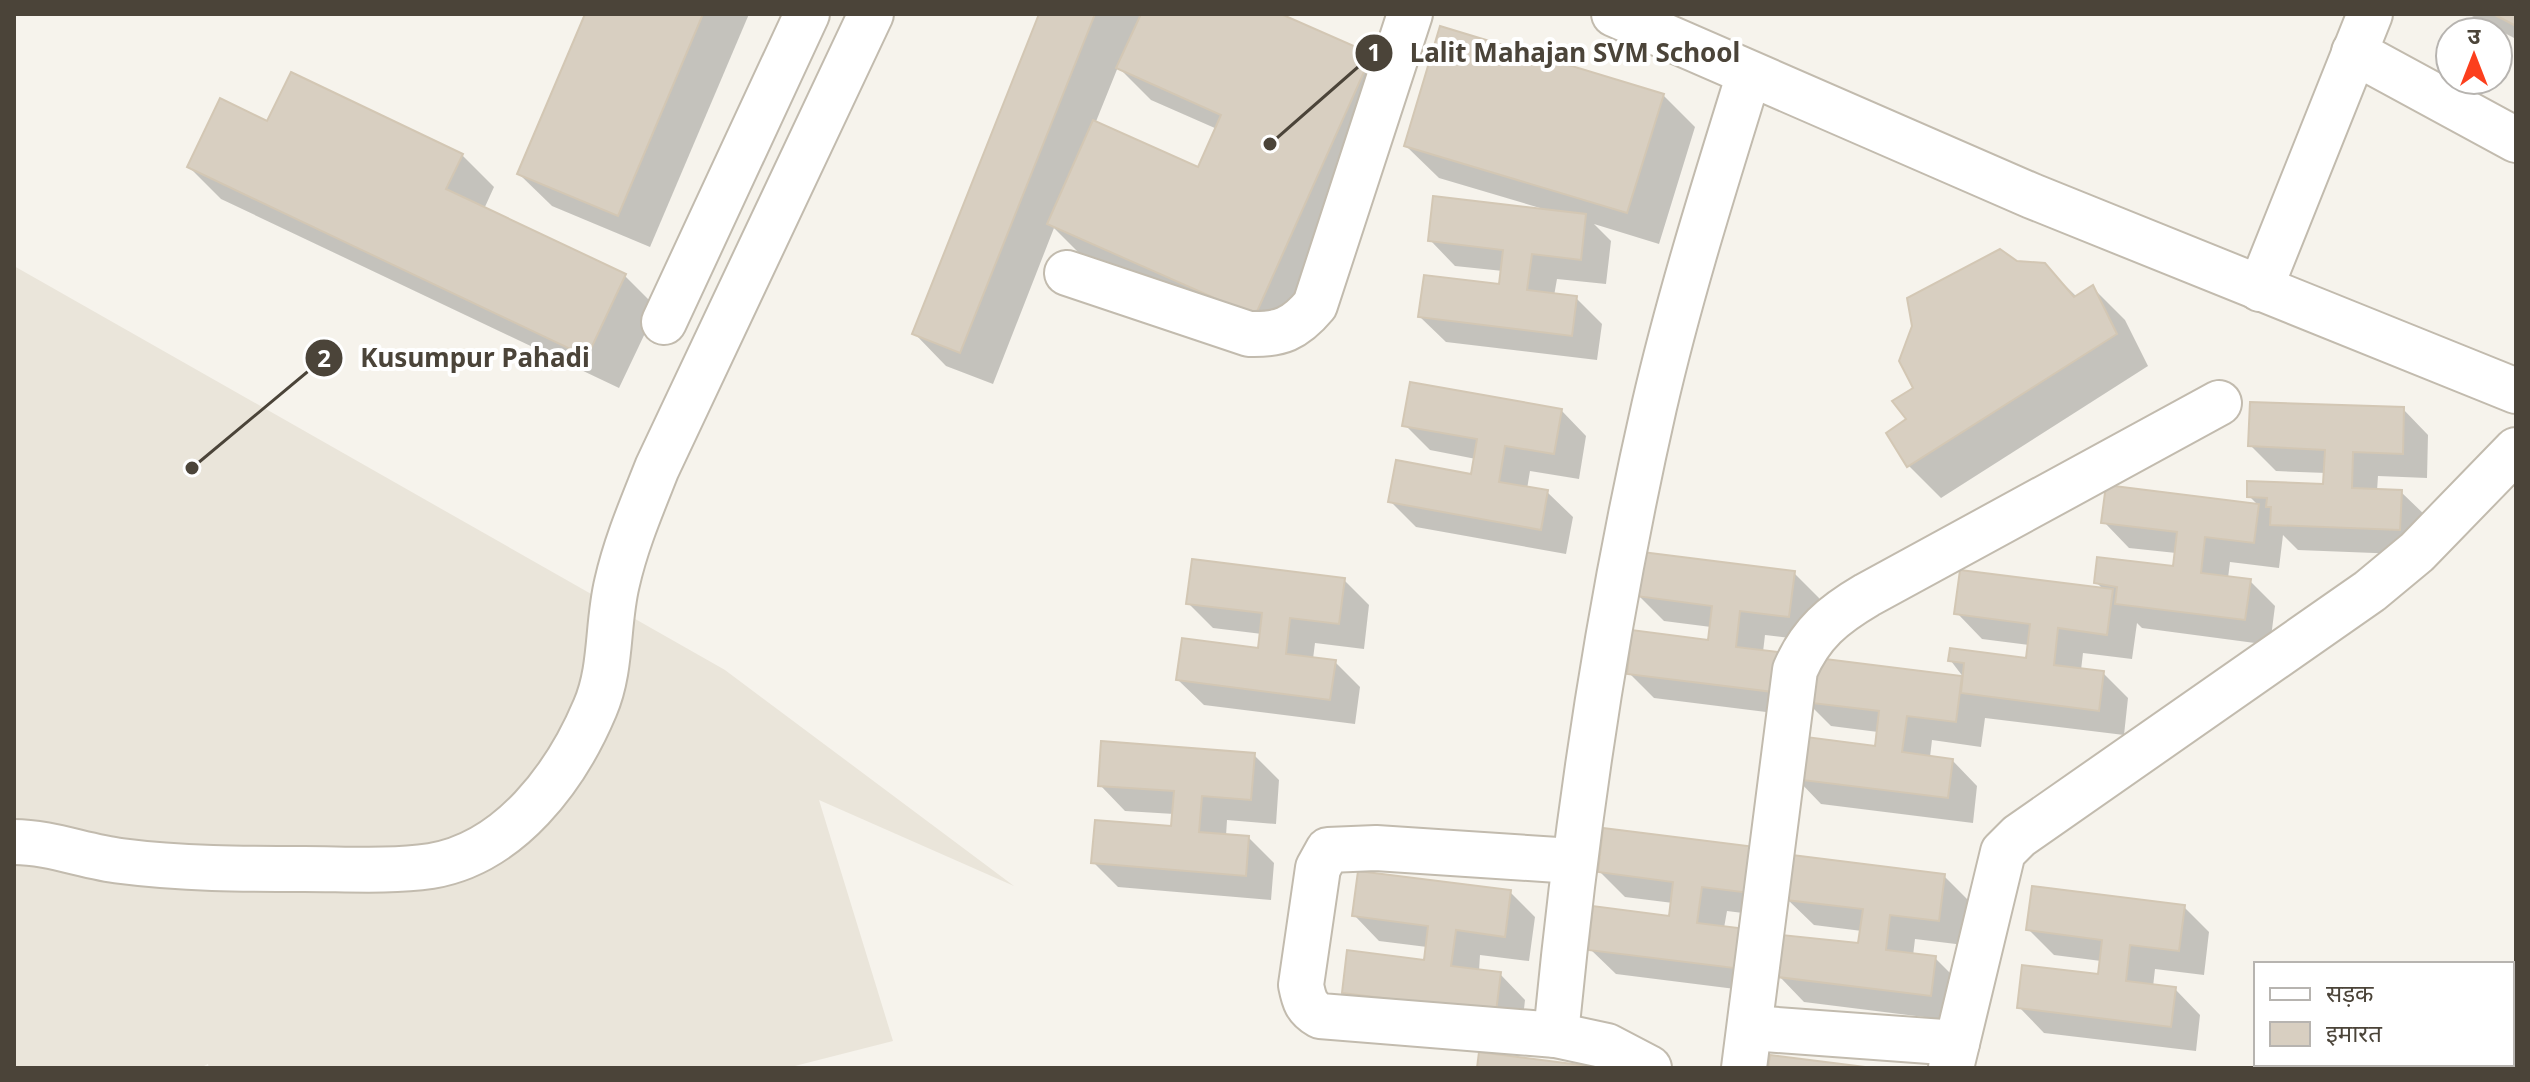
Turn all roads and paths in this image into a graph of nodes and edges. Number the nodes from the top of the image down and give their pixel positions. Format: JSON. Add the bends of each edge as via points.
{"nodes":[{"id":1,"x":807,"y":14,"type":"edge"},
{"id":2,"x":871,"y":14,"type":"edge"},
{"id":3,"x":1410,"y":14,"type":"edge"},
{"id":4,"x":1614,"y":14,"type":"edge"},
{"id":5,"x":2362,"y":33,"type":"edge"},
{"id":6,"x":1749,"y":74,"type":"junction"},
{"id":7,"x":2516,"y":140,"type":"edge"},
{"id":8,"x":1067,"y":273,"type":"dead end"},
{"id":9,"x":2260,"y":289,"type":"junction"},
{"id":10,"x":664,"y":322,"type":"dead end"},
{"id":11,"x":2516,"y":391,"type":"edge"},
{"id":12,"x":2219,"y":403,"type":"dead end"},
{"id":13,"x":2516,"y":450,"type":"edge"},
{"id":14,"x":14,"y":842,"type":"edge"},
{"id":15,"x":1573,"y":861,"type":"junction"},
{"id":16,"x":1556,"y":1035,"type":"junction"},
{"id":17,"x":1748,"y":1048,"type":"edge"},
{"id":18,"x":1954,"y":1056,"type":"edge"},
{"id":19,"x":1649,"y":1068,"type":"edge"}],
"edges":[{"from":1,"to":10,"type":"street"},
{"from":2,"to":14,"type":"street","via":[[657,468],[616,584],[596,707],[566,763],[506,833],[470,854],[393,869],[169,865]]},
{"from":3,"to":8,"type":"street","via":[[1315,305],[1299,324],[1277,335],[1249,334]]},
{"from":4,"to":6,"type":"street"},
{"from":5,"to":7,"type":"street"},
{"from":5,"to":9,"type":"street"},
{"from":6,"to":9,"type":"street"},
{"from":6,"to":15,"type":"street","via":[[1655,404],[1608,638]]},
{"from":9,"to":11,"type":"street"},
{"from":12,"to":17,"type":"street","via":[[1867,595],[1820,627],[1805,646],[1795,670]]},
{"from":13,"to":18,"type":"street","via":[[2417,552],[2370,591],[2003,852]]},
{"from":15,"to":16,"type":"street"},
{"from":15,"to":16,"type":"street","via":[[1376,848],[1328,850],[1318,868],[1301,985],[1308,1009],[1320,1016]]},
{"from":16,"to":19,"type":"street","via":[[1607,1046]]},
{"from":17,"to":18,"type":"street"}]}
